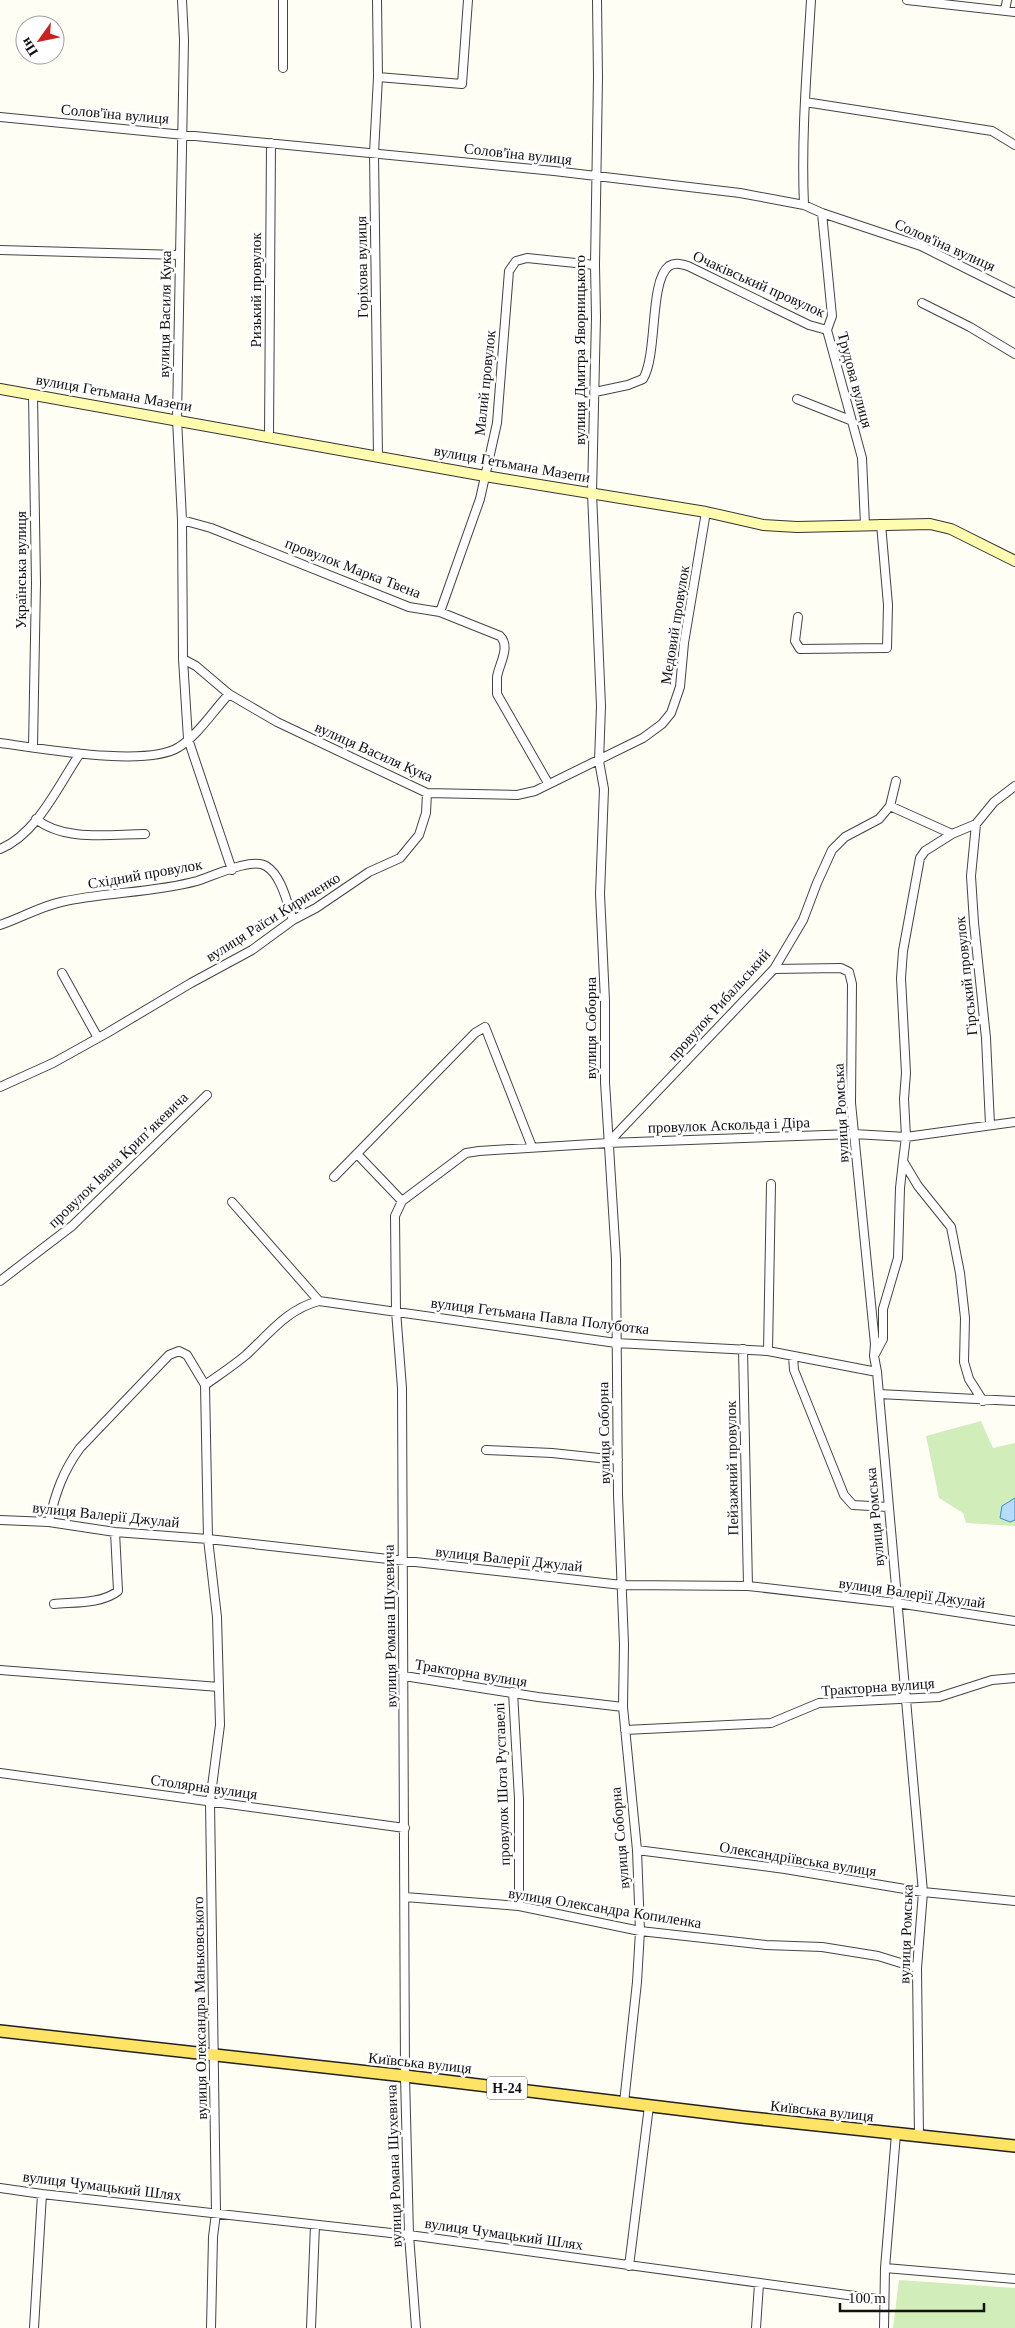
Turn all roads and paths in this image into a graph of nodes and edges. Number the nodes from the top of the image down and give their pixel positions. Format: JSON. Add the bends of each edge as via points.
{"nodes":[{"id":1,"x":182,"y":0,"type":"edge"},
{"id":2,"x":283,"y":0,"type":"edge"},
{"id":3,"x":377,"y":0,"type":"edge"},
{"id":4,"x":468,"y":0,"type":"edge"},
{"id":5,"x":597,"y":0,"type":"edge"},
{"id":6,"x":811,"y":0,"type":"edge"},
{"id":7,"x":907,"y":0,"type":"edge"},
{"id":8,"x":1007,"y":0,"type":"edge"},
{"id":9,"x":1006,"y":10,"type":"junction"},
{"id":10,"x":1015,"y":12,"type":"edge"},
{"id":11,"x":283,"y":68,"type":"dead end"},
{"id":12,"x":378,"y":77,"type":"junction"},
{"id":13,"x":805,"y":102,"type":"junction"},
{"id":14,"x":0,"y":117,"type":"edge"},
{"id":15,"x":181,"y":134,"type":"junction"},
{"id":16,"x":271,"y":143,"type":"junction"},
{"id":17,"x":1015,"y":145,"type":"edge"},
{"id":18,"x":374,"y":153,"type":"junction"},
{"id":19,"x":595,"y":176,"type":"junction"},
{"id":20,"x":804,"y":205,"type":"junction"},
{"id":21,"x":822,"y":213,"type":"junction"},
{"id":22,"x":0,"y":250,"type":"edge"},
{"id":23,"x":180,"y":255,"type":"junction"},
{"id":24,"x":595,"y":265,"type":"junction"},
{"id":25,"x":1015,"y":293,"type":"edge"},
{"id":26,"x":922,"y":303,"type":"dead end"},
{"id":27,"x":826,"y":330,"type":"junction"},
{"id":28,"x":1015,"y":354,"type":"edge"},
{"id":29,"x":0,"y":389,"type":"edge"},
{"id":30,"x":595,"y":392,"type":"junction"},
{"id":31,"x":33,"y":394,"type":"junction"},
{"id":32,"x":797,"y":399,"type":"dead end"},
{"id":33,"x":177,"y":419,"type":"junction"},
{"id":34,"x":850,"y":420,"type":"junction"},
{"id":35,"x":269,"y":437,"type":"junction"},
{"id":36,"x":378,"y":457,"type":"junction"},
{"id":37,"x":485,"y":476,"type":"junction"},
{"id":38,"x":592,"y":493,"type":"junction"},
{"id":39,"x":706,"y":512,"type":"junction"},
{"id":40,"x":182,"y":520,"type":"junction"},
{"id":41,"x":881,"y":524,"type":"junction"},
{"id":42,"x":865,"y":525,"type":"junction"},
{"id":43,"x":1015,"y":561,"type":"edge"},
{"id":44,"x":440,"y":612,"type":"junction"},
{"id":45,"x":798,"y":617,"type":"dead end"},
{"id":46,"x":182,"y":659,"type":"junction"},
{"id":47,"x":229,"y":694,"type":"junction"},
{"id":48,"x":188,"y":739,"type":"junction"},
{"id":49,"x":0,"y":743,"type":"edge"},
{"id":50,"x":33,"y":747,"type":"junction"},
{"id":51,"x":79,"y":754,"type":"junction"},
{"id":52,"x":598,"y":761,"type":"junction"},
{"id":53,"x":896,"y":781,"type":"dead end"},
{"id":54,"x":548,"y":783,"type":"junction"},
{"id":55,"x":1015,"y":786,"type":"edge"},
{"id":56,"x":428,"y":793,"type":"junction"},
{"id":57,"x":890,"y":806,"type":"junction"},
{"id":58,"x":36,"y":820,"type":"junction"},
{"id":59,"x":976,"y":824,"type":"junction"},
{"id":60,"x":145,"y":834,"type":"dead end"},
{"id":61,"x":952,"y":834,"type":"junction"},
{"id":62,"x":0,"y":849,"type":"edge"},
{"id":63,"x":232,"y":870,"type":"junction"},
{"id":64,"x":293,"y":920,"type":"junction"},
{"id":65,"x":0,"y":925,"type":"edge"},
{"id":66,"x":774,"y":969,"type":"junction"},
{"id":67,"x":62,"y":973,"type":"dead end"},
{"id":68,"x":98,"y":1038,"type":"junction"},
{"id":69,"x":0,"y":1087,"type":"edge"},
{"id":70,"x":207,"y":1095,"type":"dead end"},
{"id":71,"x":1015,"y":1122,"type":"edge"},
{"id":72,"x":990,"y":1125,"type":"junction"},
{"id":73,"x":854,"y":1134,"type":"junction"},
{"id":74,"x":906,"y":1137,"type":"junction"},
{"id":75,"x":608,"y":1143,"type":"junction"},
{"id":76,"x":532,"y":1148,"type":"junction"},
{"id":77,"x":358,"y":1155,"type":"junction"},
{"id":78,"x":903,"y":1161,"type":"junction"},
{"id":79,"x":334,"y":1177,"type":"dead end"},
{"id":80,"x":771,"y":1184,"type":"dead end"},
{"id":81,"x":402,"y":1200,"type":"junction"},
{"id":82,"x":232,"y":1202,"type":"dead end"},
{"id":83,"x":0,"y":1281,"type":"edge"},
{"id":84,"x":319,"y":1301,"type":"junction"},
{"id":85,"x":396,"y":1312,"type":"junction"},
{"id":86,"x":616,"y":1343,"type":"junction"},
{"id":87,"x":743,"y":1349,"type":"junction"},
{"id":88,"x":768,"y":1351,"type":"junction"},
{"id":89,"x":794,"y":1356,"type":"junction"},
{"id":90,"x":874,"y":1356,"type":"junction"},
{"id":91,"x":877,"y":1372,"type":"junction"},
{"id":92,"x":206,"y":1385,"type":"junction"},
{"id":93,"x":879,"y":1394,"type":"junction"},
{"id":94,"x":983,"y":1401,"type":"junction"},
{"id":95,"x":1015,"y":1401,"type":"edge"},
{"id":96,"x":486,"y":1450,"type":"dead end"},
{"id":97,"x":618,"y":1460,"type":"junction"},
{"id":98,"x":888,"y":1507,"type":"junction"},
{"id":99,"x":0,"y":1520,"type":"edge"},
{"id":100,"x":50,"y":1522,"type":"junction"},
{"id":101,"x":115,"y":1532,"type":"junction"},
{"id":102,"x":208,"y":1539,"type":"junction"},
{"id":103,"x":403,"y":1561,"type":"junction"},
{"id":104,"x":622,"y":1585,"type":"junction"},
{"id":105,"x":748,"y":1586,"type":"junction"},
{"id":106,"x":897,"y":1603,"type":"junction"},
{"id":107,"x":54,"y":1604,"type":"dead end"},
{"id":108,"x":1015,"y":1621,"type":"edge"},
{"id":109,"x":0,"y":1670,"type":"edge"},
{"id":110,"x":404,"y":1676,"type":"junction"},
{"id":111,"x":1015,"y":1678,"type":"edge"},
{"id":112,"x":219,"y":1688,"type":"junction"},
{"id":113,"x":512,"y":1692,"type":"junction"},
{"id":114,"x":905,"y":1700,"type":"junction"},
{"id":115,"x":623,"y":1707,"type":"junction"},
{"id":116,"x":625,"y":1730,"type":"junction"},
{"id":117,"x":0,"y":1773,"type":"edge"},
{"id":118,"x":210,"y":1802,"type":"junction"},
{"id":119,"x":405,"y":1828,"type":"junction"},
{"id":120,"x":637,"y":1850,"type":"junction"},
{"id":121,"x":922,"y":1892,"type":"junction"},
{"id":122,"x":405,"y":1897,"type":"junction"},
{"id":123,"x":1015,"y":1901,"type":"edge"},
{"id":124,"x":519,"y":1906,"type":"junction"},
{"id":125,"x":640,"y":1930,"type":"junction"},
{"id":126,"x":917,"y":1968,"type":"junction"},
{"id":127,"x":0,"y":2031,"type":"edge"},
{"id":128,"x":215,"y":2055,"type":"junction"},
{"id":129,"x":405,"y":2076,"type":"junction"},
{"id":130,"x":624,"y":2103,"type":"junction"},
{"id":131,"x":649,"y":2106,"type":"junction"},
{"id":132,"x":896,"y":2134,"type":"junction"},
{"id":133,"x":919,"y":2136,"type":"junction"},
{"id":134,"x":1015,"y":2146,"type":"edge"},
{"id":135,"x":0,"y":2188,"type":"edge"},
{"id":136,"x":42,"y":2194,"type":"junction"},
{"id":137,"x":216,"y":2213,"type":"junction"},
{"id":138,"x":315,"y":2225,"type":"junction"},
{"id":139,"x":409,"y":2235,"type":"junction"},
{"id":140,"x":629,"y":2266,"type":"junction"},
{"id":141,"x":885,"y":2268,"type":"junction"},
{"id":142,"x":1015,"y":2279,"type":"edge"},
{"id":143,"x":759,"y":2284,"type":"junction"},
{"id":144,"x":884,"y":2300,"type":"junction"},
{"id":145,"x":34,"y":2328,"type":"edge"},
{"id":146,"x":211,"y":2328,"type":"edge"},
{"id":147,"x":311,"y":2328,"type":"edge"},
{"id":148,"x":416,"y":2328,"type":"edge"},
{"id":149,"x":756,"y":2328,"type":"edge"},
{"id":150,"x":884,"y":2328,"type":"edge"}],
"edges":[{"from":1,"to":15,"type":"street","name":"вулиця Василя Кука"},
{"from":2,"to":11,"type":"street"},
{"from":3,"to":12,"type":"street","name":"Горіхова вулиця"},
{"from":4,"to":12,"type":"street","via":[[462,84]]},
{"from":5,"to":19,"type":"street","name":"вулиця Дмитра Яворницького"},
{"from":6,"to":13,"type":"street"},
{"from":7,"to":9,"type":"street"},
{"from":8,"to":9,"type":"street"},
{"from":9,"to":10,"type":"street"},
{"from":12,"to":18,"type":"street","name":"Горіхова вулиця"},
{"from":13,"to":17,"type":"street","via":[[992,131]]},
{"from":13,"to":20,"type":"street"},
{"from":14,"to":15,"type":"street","name":"Солов'їна вулиця"},
{"from":15,"to":16,"type":"street","name":"Солов'їна вулиця"},
{"from":15,"to":23,"type":"street","name":"вулиця Василя Кука"},
{"from":16,"to":18,"type":"street","name":"Солов'їна вулиця"},
{"from":16,"to":35,"type":"street","name":"Ризький провулок"},
{"from":18,"to":19,"type":"street","name":"Солов'їна вулиця"},
{"from":18,"to":36,"type":"street","name":"Горіхова вулиця"},
{"from":19,"to":20,"type":"street","name":"Солов'їна вулиця","via":[[715,189]]},
{"from":19,"to":24,"type":"street","name":"вулиця Дмитра Яворницького"},
{"from":20,"to":21,"type":"street","name":"Солов'їна вулиця"},
{"from":21,"to":25,"type":"street","name":"Солов'їна вулиця","via":[[921,246]]},
{"from":21,"to":27,"type":"street","name":"Трудова вулиця","via":[[832,316]]},
{"from":22,"to":23,"type":"street"},
{"from":23,"to":33,"type":"street","name":"вулиця Василя Кука"},
{"from":24,"to":30,"type":"street","name":"вулиця Дмитра Яворницького"},
{"from":24,"to":37,"type":"street","name":"Малий провулок","via":[[527,258],[516,261],[509,271],[497,423]]},
{"from":26,"to":28,"type":"street"},
{"from":27,"to":30,"type":"street","name":"Очаківський провулок","via":[[688,266],[670,265],[656,295],[649,364],[643,379],[628,386]]},
{"from":27,"to":34,"type":"street","name":"Трудова вулиця"},
{"from":29,"to":31,"type":"street","name":"вулиця Гетьмана Мазепи"},
{"from":30,"to":38,"type":"street","name":"вулиця Дмитра Яворницького"},
{"from":31,"to":33,"type":"street","name":"вулиця Гетьмана Мазепи"},
{"from":31,"to":50,"type":"street","name":"Українська вулиця","via":[[36,583]]},
{"from":32,"to":34,"type":"street"},
{"from":33,"to":35,"type":"street","name":"вулиця Гетьмана Мазепи"},
{"from":33,"to":40,"type":"street","name":"вулиця Василя Кука"},
{"from":34,"to":42,"type":"street","name":"Трудова вулиця","via":[[862,458]]},
{"from":35,"to":36,"type":"street","name":"вулиця Гетьмана Мазепи"},
{"from":36,"to":37,"type":"street","name":"вулиця Гетьмана Мазепи"},
{"from":37,"to":38,"type":"street","name":"вулиця Гетьмана Мазепи"},
{"from":37,"to":44,"type":"street","name":"Малий провулок","via":[[480,500]]},
{"from":38,"to":39,"type":"street","name":"вулиця Гетьмана Мазепи"},
{"from":38,"to":52,"type":"street","name":"вулиця Дмитра Яворницького","via":[[601,706]]},
{"from":39,"to":42,"type":"street","name":"вулиця Гетьмана Мазепи","via":[[763,525]]},
{"from":39,"to":52,"type":"street","name":"Медовий провулок","via":[[680,688],[672,713],[642,738]]},
{"from":40,"to":44,"type":"street","name":"провулок Марка Твена","via":[[246,541],[409,607]]},
{"from":40,"to":46,"type":"street","name":"вулиця Василя Кука"},
{"from":41,"to":42,"type":"street","name":"вулиця Гетьмана Мазепи"},
{"from":41,"to":43,"type":"street","name":"вулиця Гетьмана Мазепи","via":[[930,524],[951,529]]},
{"from":41,"to":45,"type":"street","via":[[888,605],[887,648],[800,649],[795,641]]},
{"from":44,"to":54,"type":"street","name":"провулок Марка Твена","via":[[503,640],[505,648],[497,677],[497,694]]},
{"from":46,"to":47,"type":"street","name":"вулиця Василя Кука","via":[[196,666]]},
{"from":46,"to":48,"type":"street","name":"вулиця Василя Кука"},
{"from":47,"to":48,"type":"street"},
{"from":47,"to":56,"type":"street","name":"вулиця Василя Кука","via":[[277,722]]},
{"from":48,"to":51,"type":"street","via":[[177,748],[153,754]]},
{"from":48,"to":63,"type":"street","name":"вулиця Василя Кука"},
{"from":49,"to":50,"type":"street"},
{"from":50,"to":51,"type":"street"},
{"from":51,"to":58,"type":"street"},
{"from":52,"to":54,"type":"street","name":"вулиця Василя Кука"},
{"from":52,"to":75,"type":"street","name":"вулиця Соборна","via":[[604,789],[600,894]]},
{"from":53,"to":57,"type":"street"},
{"from":54,"to":56,"type":"street","name":"вулиця Василя Кука","via":[[535,791],[517,794]]},
{"from":55,"to":59,"type":"street","via":[[994,802]]},
{"from":56,"to":64,"type":"street","name":"вулиця Раїси Кириченко","via":[[419,835],[400,858],[369,872]]},
{"from":57,"to":61,"type":"street"},
{"from":57,"to":66,"type":"street","name":"провулок Рибальський","via":[[879,819],[845,837],[832,850],[803,920]]},
{"from":58,"to":60,"type":"street","via":[[58,831]]},
{"from":58,"to":62,"type":"street"},
{"from":59,"to":61,"type":"street"},
{"from":59,"to":72,"type":"street","name":"Гірський провулок","via":[[971,876],[986,1038]]},
{"from":61,"to":74,"type":"street","via":[[925,851],[920,858],[903,951]]},
{"from":63,"to":64,"type":"street","name":"Східний провулок","via":[[252,863],[267,866],[280,882]]},
{"from":63,"to":65,"type":"street","name":"Східний провулок","via":[[195,882],[62,902]]},
{"from":64,"to":68,"type":"street","name":"вулиця Раїси Кириченко","via":[[252,950]]},
{"from":66,"to":73,"type":"street","name":"вулиця Ромська","via":[[841,968],[849,972],[852,984],[851,1103]]},
{"from":66,"to":75,"type":"street","name":"провулок Рибальський"},
{"from":67,"to":68,"type":"street"},
{"from":68,"to":69,"type":"street","name":"вулиця Раїси Кириченко"},
{"from":70,"to":83,"type":"street","name":"провулок Івана Крипʼякевича","via":[[72,1226]]},
{"from":71,"to":72,"type":"street","name":"провулок Аскольда і Діра"},
{"from":72,"to":74,"type":"street","name":"провулок Аскольда і Діра"},
{"from":73,"to":74,"type":"street","name":"провулок Аскольда і Діра"},
{"from":73,"to":75,"type":"street","name":"провулок Аскольда і Діра"},
{"from":73,"to":90,"type":"street","name":"вулиця Ромська"},
{"from":74,"to":78,"type":"street"},
{"from":75,"to":76,"type":"street","name":"провулок Аскольда і Діра"},
{"from":75,"to":86,"type":"street","name":"вулиця Соборна","via":[[616,1259]]},
{"from":76,"to":77,"type":"street","via":[[485,1027],[468,1040]]},
{"from":76,"to":81,"type":"street","via":[[466,1153]]},
{"from":77,"to":79,"type":"street"},
{"from":77,"to":81,"type":"street"},
{"from":78,"to":90,"type":"street","via":[[898,1258],[883,1309],[883,1339]]},
{"from":78,"to":94,"type":"street","via":[[918,1186],[951,1227],[965,1318],[964,1362],[969,1379]]},
{"from":80,"to":88,"type":"street"},
{"from":81,"to":85,"type":"street","name":"вулиця Романа Шухевича","via":[[395,1216]]},
{"from":82,"to":84,"type":"street"},
{"from":84,"to":85,"type":"street","name":"вулиця Гетьмана Павла Полуботка"},
{"from":84,"to":92,"type":"street","name":"вулиця Гетьмана Павла Полуботка","via":[[286,1315],[244,1356]]},
{"from":85,"to":86,"type":"street","name":"вулиця Гетьмана Павла Полуботка"},
{"from":85,"to":103,"type":"street","name":"вулиця Романа Шухевича","via":[[402,1388]]},
{"from":86,"to":87,"type":"street","name":"вулиця Гетьмана Павла Полуботка"},
{"from":86,"to":97,"type":"street","name":"вулиця Соборна"},
{"from":87,"to":88,"type":"street","name":"вулиця Гетьмана Павла Полуботка"},
{"from":87,"to":105,"type":"street","name":"Пейзажний провулок"},
{"from":88,"to":89,"type":"street","name":"вулиця Гетьмана Павла Полуботка"},
{"from":89,"to":91,"type":"street","name":"вулиця Гетьмана Павла Полуботка"},
{"from":89,"to":98,"type":"street","via":[[794,1370],[844,1495],[853,1506]]},
{"from":90,"to":91,"type":"street","name":"вулиця Ромська"},
{"from":91,"to":93,"type":"street","name":"вулиця Ромська"},
{"from":92,"to":100,"type":"street","via":[[187,1355],[178,1351],[169,1355],[80,1448],[68,1465],[55,1495]]},
{"from":92,"to":102,"type":"street","name":"вулиця Олександра Маньковського"},
{"from":93,"to":94,"type":"street"},
{"from":93,"to":98,"type":"street","name":"вулиця Ромська"},
{"from":94,"to":95,"type":"street"},
{"from":96,"to":97,"type":"street"},
{"from":97,"to":104,"type":"street","name":"вулиця Соборна"},
{"from":98,"to":106,"type":"street","name":"вулиця Ромська"},
{"from":99,"to":100,"type":"street","name":"вулиця Валерії Джулай"},
{"from":100,"to":101,"type":"street","name":"вулиця Валерії Джулай"},
{"from":101,"to":102,"type":"street","name":"вулиця Валерії Джулай"},
{"from":101,"to":107,"type":"street","via":[[118,1591],[98,1600]]},
{"from":102,"to":103,"type":"street","name":"вулиця Валерії Джулай"},
{"from":102,"to":112,"type":"street","name":"вулиця Олександра Маньковського","via":[[217,1617]]},
{"from":103,"to":104,"type":"street","name":"вулиця Валерії Джулай"},
{"from":103,"to":110,"type":"street","name":"вулиця Романа Шухевича"},
{"from":104,"to":105,"type":"street","name":"вулиця Валерії Джулай"},
{"from":104,"to":115,"type":"street","name":"вулиця Соборна"},
{"from":105,"to":106,"type":"street","name":"вулиця Валерії Джулай"},
{"from":106,"to":108,"type":"street","name":"вулиця Валерії Джулай"},
{"from":106,"to":114,"type":"street","name":"вулиця Ромська"},
{"from":109,"to":112,"type":"street"},
{"from":110,"to":113,"type":"street","name":"Тракторна вулиця"},
{"from":110,"to":119,"type":"street","name":"вулиця Романа Шухевича"},
{"from":111,"to":114,"type":"street","name":"Тракторна вулиця","via":[[992,1680],[939,1697]]},
{"from":112,"to":118,"type":"street","name":"вулиця Олександра Маньковського","via":[[220,1725]]},
{"from":113,"to":115,"type":"street","name":"Тракторна вулиця"},
{"from":113,"to":124,"type":"street","name":"провулок Шота Руставелі","via":[[519,1799]]},
{"from":114,"to":116,"type":"street","name":"Тракторна вулиця","via":[[819,1703],[771,1723]]},
{"from":114,"to":121,"type":"street","name":"вулиця Ромська"},
{"from":115,"to":116,"type":"street","name":"вулиця Соборна"},
{"from":116,"to":120,"type":"street","name":"вулиця Соборна"},
{"from":117,"to":118,"type":"street","name":"Столярна вулиця"},
{"from":118,"to":119,"type":"street","name":"Столярна вулиця"},
{"from":118,"to":128,"type":"street","name":"вулиця Олександра Маньковського"},
{"from":119,"to":122,"type":"street","name":"вулиця Романа Шухевича"},
{"from":120,"to":121,"type":"street","name":"Олександріївська вулиця","via":[[785,1869]]},
{"from":120,"to":125,"type":"street","name":"вулиця Соборна"},
{"from":121,"to":123,"type":"street","name":"Олександріївська вулиця"},
{"from":121,"to":126,"type":"street","name":"вулиця Ромська"},
{"from":122,"to":124,"type":"street","name":"вулиця Олександра Копиленка"},
{"from":122,"to":129,"type":"street","name":"вулиця Романа Шухевича"},
{"from":124,"to":125,"type":"street","name":"вулиця Олександра Копиленка"},
{"from":125,"to":126,"type":"street","name":"вулиця Олександра Копиленка","via":[[766,1945],[822,1947],[878,1956]]},
{"from":125,"to":130,"type":"street","name":"вулиця Соборна"},
{"from":126,"to":133,"type":"street","name":"вулиця Ромська"},
{"from":127,"to":128,"type":"main road","name":"Київська вулиця","number":"Н-24"},
{"from":128,"to":129,"type":"main road","name":"Київська вулиця","number":"Н-24"},
{"from":128,"to":137,"type":"street","name":"вулиця Олександра Маньковського"},
{"from":129,"to":130,"type":"main road","name":"Київська вулиця","number":"Н-24"},
{"from":129,"to":139,"type":"street","name":"вулиця Романа Шухевича"},
{"from":130,"to":131,"type":"main road","name":"Київська вулиця","number":"Н-24"},
{"from":131,"to":132,"type":"main road","name":"Київська вулиця","number":"Н-24"},
{"from":131,"to":140,"type":"street"},
{"from":132,"to":133,"type":"main road","name":"Київська вулиця","number":"Н-24"},
{"from":132,"to":141,"type":"street"},
{"from":133,"to":134,"type":"main road","name":"Київська вулиця","number":"Н-24"},
{"from":135,"to":136,"type":"street","name":"вулиця Чумацький Шлях"},
{"from":136,"to":137,"type":"street","name":"вулиця Чумацький Шлях"},
{"from":136,"to":145,"type":"street"},
{"from":137,"to":138,"type":"street","name":"вулиця Чумацький Шлях"},
{"from":137,"to":146,"type":"street","name":"вулиця Олександра Маньковського"},
{"from":138,"to":139,"type":"street","name":"вулиця Чумацький Шлях"},
{"from":138,"to":147,"type":"street"},
{"from":139,"to":140,"type":"street","name":"вулиця Чумацький Шлях"},
{"from":139,"to":148,"type":"street","name":"вулиця Романа Шухевича"},
{"from":140,"to":143,"type":"street","name":"вулиця Чумацький Шлях"},
{"from":141,"to":142,"type":"street"},
{"from":141,"to":144,"type":"street"},
{"from":143,"to":144,"type":"street","name":"вулиця Чумацький Шлях"},
{"from":143,"to":149,"type":"street"},
{"from":144,"to":150,"type":"street"}]}
